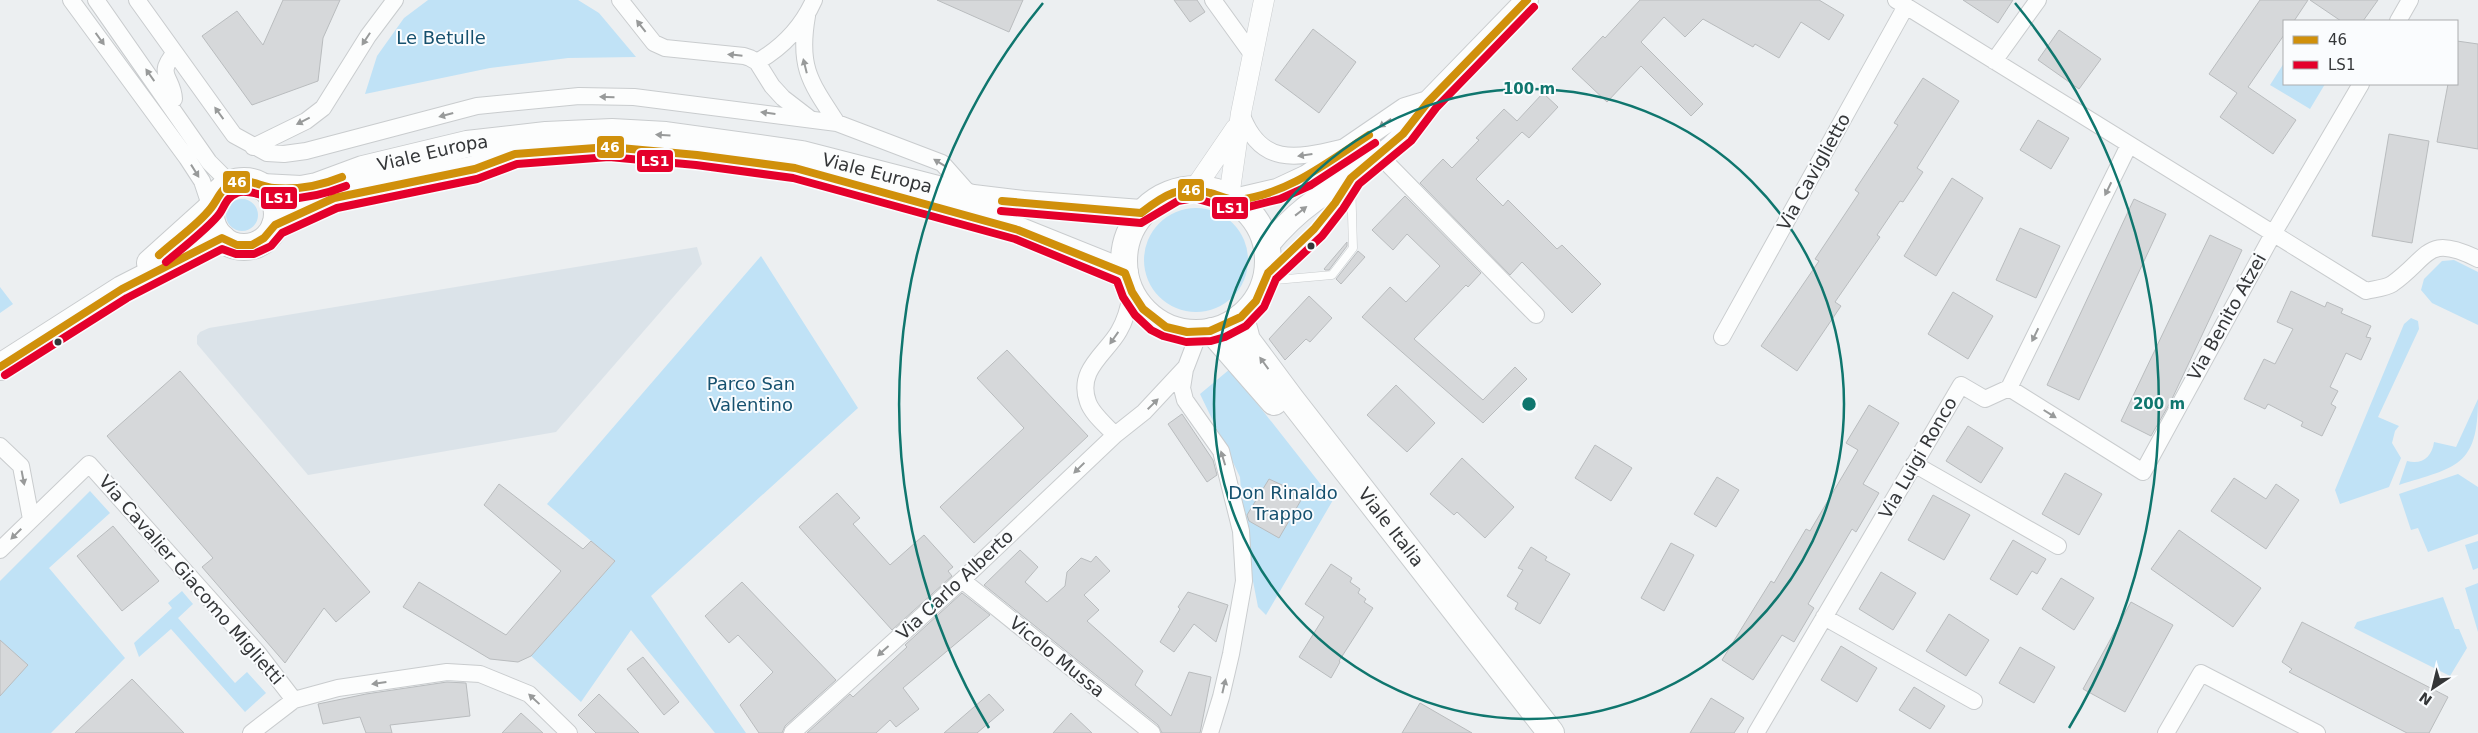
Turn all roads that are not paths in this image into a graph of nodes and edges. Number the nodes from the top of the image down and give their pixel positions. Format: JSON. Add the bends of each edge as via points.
{"nodes":[{"id":1,"x":71,"y":0,"type":"edge"},
{"id":2,"x":96,"y":0,"type":"edge"},
{"id":3,"x":137,"y":0,"type":"edge"},
{"id":4,"x":395,"y":0,"type":"edge"},
{"id":5,"x":620,"y":0,"type":"edge"},
{"id":6,"x":814,"y":0,"type":"edge"},
{"id":7,"x":1213,"y":0,"type":"edge"},
{"id":8,"x":1264,"y":0,"type":"edge"},
{"id":9,"x":1527,"y":0,"type":"edge"},
{"id":10,"x":2038,"y":0,"type":"edge"},
{"id":11,"x":2410,"y":0,"type":"edge"},
{"id":12,"x":1901,"y":3,"type":"edge"},
{"id":13,"x":807,"y":16,"type":"junction"},
{"id":14,"x":2399,"y":20,"type":"edge"},
{"id":15,"x":175,"y":53,"type":"junction"},
{"id":16,"x":1252,"y":54,"type":"junction"},
{"id":17,"x":1994,"y":61,"type":"junction"},
{"id":18,"x":757,"y":62,"type":"junction"},
{"id":19,"x":2360,"y":85,"type":"edge"},
{"id":20,"x":1428,"y":102,"type":"junction"},
{"id":21,"x":175,"y":111,"type":"junction"},
{"id":22,"x":1240,"y":117,"type":"junction"},
{"id":23,"x":809,"y":118,"type":"junction"},
{"id":24,"x":837,"y":124,"type":"junction"},
{"id":25,"x":1353,"y":145,"type":"junction"},
{"id":26,"x":2129,"y":145,"type":"junction"},
{"id":27,"x":253,"y":146,"type":"junction"},
{"id":28,"x":1380,"y":156,"type":"junction"},
{"id":29,"x":1351,"y":177,"type":"junction"},
{"id":30,"x":231,"y":184,"type":"junction"},
{"id":31,"x":262,"y":187,"type":"junction"},
{"id":32,"x":1195,"y":188,"type":"junction"},
{"id":33,"x":974,"y":198,"type":"junction"},
{"id":34,"x":1232,"y":198,"type":"junction"},
{"id":35,"x":211,"y":208,"type":"junction"},
{"id":36,"x":1141,"y":213,"type":"junction"},
{"id":37,"x":275,"y":225,"type":"junction"},
{"id":38,"x":2273,"y":234,"type":"junction"},
{"id":39,"x":222,"y":238,"type":"junction"},
{"id":40,"x":1267,"y":246,"type":"junction"},
{"id":41,"x":2476,"y":256,"type":"edge"},
{"id":42,"x":1266,"y":278,"type":"junction"},
{"id":43,"x":1128,"y":284,"type":"junction"},
{"id":44,"x":122,"y":289,"type":"junction"},
{"id":45,"x":1536,"y":315,"type":"dead end"},
{"id":46,"x":1241,"y":317,"type":"junction"},
{"id":47,"x":1205,"y":332,"type":"junction"},
{"id":48,"x":1722,"y":337,"type":"dead end"},
{"id":49,"x":1186,"y":366,"type":"junction"},
{"id":50,"x":0,"y":367,"type":"edge"},
{"id":51,"x":2009,"y":388,"type":"junction"},
{"id":52,"x":1115,"y":435,"type":"junction"},
{"id":53,"x":0,"y":446,"type":"edge"},
{"id":54,"x":1914,"y":464,"type":"junction"},
{"id":55,"x":31,"y":519,"type":"junction"},
{"id":56,"x":2058,"y":546,"type":"dead end"},
{"id":57,"x":0,"y":550,"type":"edge"},
{"id":58,"x":962,"y":580,"type":"junction"},
{"id":59,"x":1824,"y":617,"type":"junction"},
{"id":60,"x":294,"y":700,"type":"junction"},
{"id":61,"x":1974,"y":700,"type":"dead end"},
{"id":62,"x":252,"y":733,"type":"edge"},
{"id":63,"x":569,"y":733,"type":"edge"},
{"id":64,"x":792,"y":733,"type":"edge"},
{"id":65,"x":1152,"y":733,"type":"edge"},
{"id":66,"x":1210,"y":733,"type":"edge"},
{"id":67,"x":1536,"y":733,"type":"edge"},
{"id":68,"x":1551,"y":733,"type":"edge"},
{"id":69,"x":1756,"y":733,"type":"edge"},
{"id":70,"x":2166,"y":733,"type":"edge"},
{"id":71,"x":2317,"y":733,"type":"edge"}],
"edges":[{"from":1,"to":35,"type":"street","one_way":true,"via":[[187,158],[202,181]]},
{"from":21,"to":2,"type":"street","one_way":true},
{"from":3,"to":15,"type":"street"},
{"from":4,"to":27,"type":"street","one_way":true,"via":[[323,108],[306,121]]},
{"from":18,"to":5,"type":"street","one_way":true,"via":[[744,56],[665,48],[654,43]]},
{"from":6,"to":13,"type":"street"},
{"from":7,"to":16,"type":"street"},
{"from":8,"to":16,"type":"street"},
{"from":9,"to":20,"type":"main road"},
{"from":10,"to":17,"type":"street"},
{"from":11,"to":14,"type":"street"},
{"from":12,"to":17,"type":"street","name":"Via Caviglietto"},
{"from":12,"to":48,"type":"street","name":"Via Caviglietto"},
{"from":13,"to":18,"type":"street","via":[[776,52]]},
{"from":24,"to":13,"type":"street","one_way":true,"via":[[808,74],[803,59]]},
{"from":15,"to":21,"type":"street","via":[[165,73],[174,94]]},
{"from":27,"to":15,"type":"street","one_way":true,"via":[[234,135]]},
{"from":16,"to":22,"type":"street"},
{"from":17,"to":26,"type":"street","name":"Via Caviglietto"},
{"from":18,"to":23,"type":"street","via":[[783,98]]},
{"from":19,"to":38,"type":"street"},
{"from":20,"to":25,"type":"main road","one_way":true,"via":[[1405,109]]},
{"from":20,"to":28,"type":"main road","via":[[1419,120]]},
{"from":21,"to":30,"type":"street","via":[[209,162]]},
{"from":25,"to":22,"type":"street","one_way":true,"via":[[1298,156],[1281,154],[1256,141]]},
{"from":22,"to":32,"type":"street"},
{"from":22,"to":34,"type":"street"},
{"from":23,"to":24,"type":"street"},
{"from":23,"to":27,"type":"street","one_way":true,"via":[[634,97],[579,96],[477,106],[306,151],[267,153]]},
{"from":33,"to":24,"type":"street","one_way":true,"via":[[942,162]]},
{"from":25,"to":34,"type":"main road","via":[[1308,176],[1278,190]]},
{"from":26,"to":38,"type":"street","name":"Via Benito Atzei"},
{"from":26,"to":51,"type":"street","one_way":true},
{"from":28,"to":29,"type":"main road"},
{"from":28,"to":45,"type":"street"},
{"from":40,"to":29,"type":"main road","one_way":true,"via":[[1289,220]]},
{"from":29,"to":42,"type":"lane","via":[[1310,234]]},
{"from":29,"to":42,"type":"lane","via":[[1354,248],[1332,276]]},
{"from":30,"to":31,"type":"main road","via":[[252,182]]},
{"from":30,"to":35,"type":"main road","via":[[219,193]]},
{"from":33,"to":31,"type":"main road","name":"Viale Europa","one_way":true,"via":[[802,154],[666,134],[612,132],[467,144],[363,169],[317,186],[301,189]]},
{"from":31,"to":37,"type":"main road","via":[[275,204]]},
{"from":32,"to":34,"type":"main road"},
{"from":32,"to":36,"type":"main road","via":[[1169,194]]},
{"from":33,"to":36,"type":"main road","name":"Viale Europa"},
{"from":34,"to":40,"type":"main road","via":[[1257,223]]},
{"from":35,"to":39,"type":"main road","via":[[211,219]]},
{"from":35,"to":44,"type":"main road"},
{"from":36,"to":43,"type":"main road","via":[[1130,231],[1124,252]]},
{"from":37,"to":39,"type":"main road","via":[[262,242],[252,246],[241,247]]},
{"from":37,"to":43,"type":"main road","name":"Viale Europa","via":[[334,198],[474,169],[515,154],[609,147],[696,155],[821,174],[1018,230]]},
{"from":38,"to":41,"type":"street","name":"Via Benito Atzei","via":[[2366,291],[2390,285],[2432,248],[2455,248]]},
{"from":51,"to":38,"type":"street","name":"Via Benito Atzei","one_way":true,"via":[[2143,472]]},
{"from":39,"to":44,"type":"main road"},
{"from":40,"to":42,"type":"main road"},
{"from":42,"to":46,"type":"main road","via":[[1256,301]]},
{"from":43,"to":47,"type":"main road","via":[[1144,310],[1160,323],[1178,330]]},
{"from":43,"to":52,"type":"street","one_way":true,"via":[[1128,312],[1120,331],[1095,359],[1086,384],[1087,401]]},
{"from":44,"to":50,"type":"main road"},
{"from":46,"to":47,"type":"main road","via":[[1227,326]]},
{"from":68,"to":46,"type":"main road","name":"Viale Italia","one_way":true,"via":[[1285,391],[1247,340]]},
{"from":47,"to":49,"type":"street","name":"Via Carlo Alberto"},
{"from":47,"to":67,"type":"main road","name":"Viale Italia","via":[[1280,408]]},
{"from":52,"to":49,"type":"street","name":"Via Carlo Alberto","one_way":true,"via":[[1144,412]]},
{"from":66,"to":49,"type":"street","one_way":true,"via":[[1231,654],[1244,581],[1241,531],[1221,451],[1185,400],[1182,388]]},
{"from":51,"to":54,"type":"street","name":"Via Luigi Ronco","via":[[1985,398],[1961,385]]},
{"from":52,"to":58,"type":"street","name":"Via Carlo Alberto","one_way":true},
{"from":53,"to":55,"type":"street","one_way":true,"via":[[21,466]]},
{"from":54,"to":56,"type":"street"},
{"from":54,"to":59,"type":"street","name":"Via Luigi Ronco"},
{"from":55,"to":57,"type":"street","name":"Via Cavalier Giacomo Miglietti","one_way":true},
{"from":55,"to":60,"type":"street","name":"Via Cavalier Giacomo Miglietti","via":[[89,464],[258,653]]},
{"from":58,"to":64,"type":"street","name":"Via Carlo Alberto","one_way":true},
{"from":58,"to":65,"type":"street","name":"Vicolo Mussa"},
{"from":59,"to":61,"type":"street"},
{"from":59,"to":69,"type":"street","name":"Via Luigi Ronco"},
{"from":60,"to":62,"type":"street"},
{"from":63,"to":60,"type":"street","one_way":true,"via":[[529,694],[480,674],[447,672],[338,688]]},
{"from":70,"to":71,"type":"street","via":[[2201,673]]}]}
